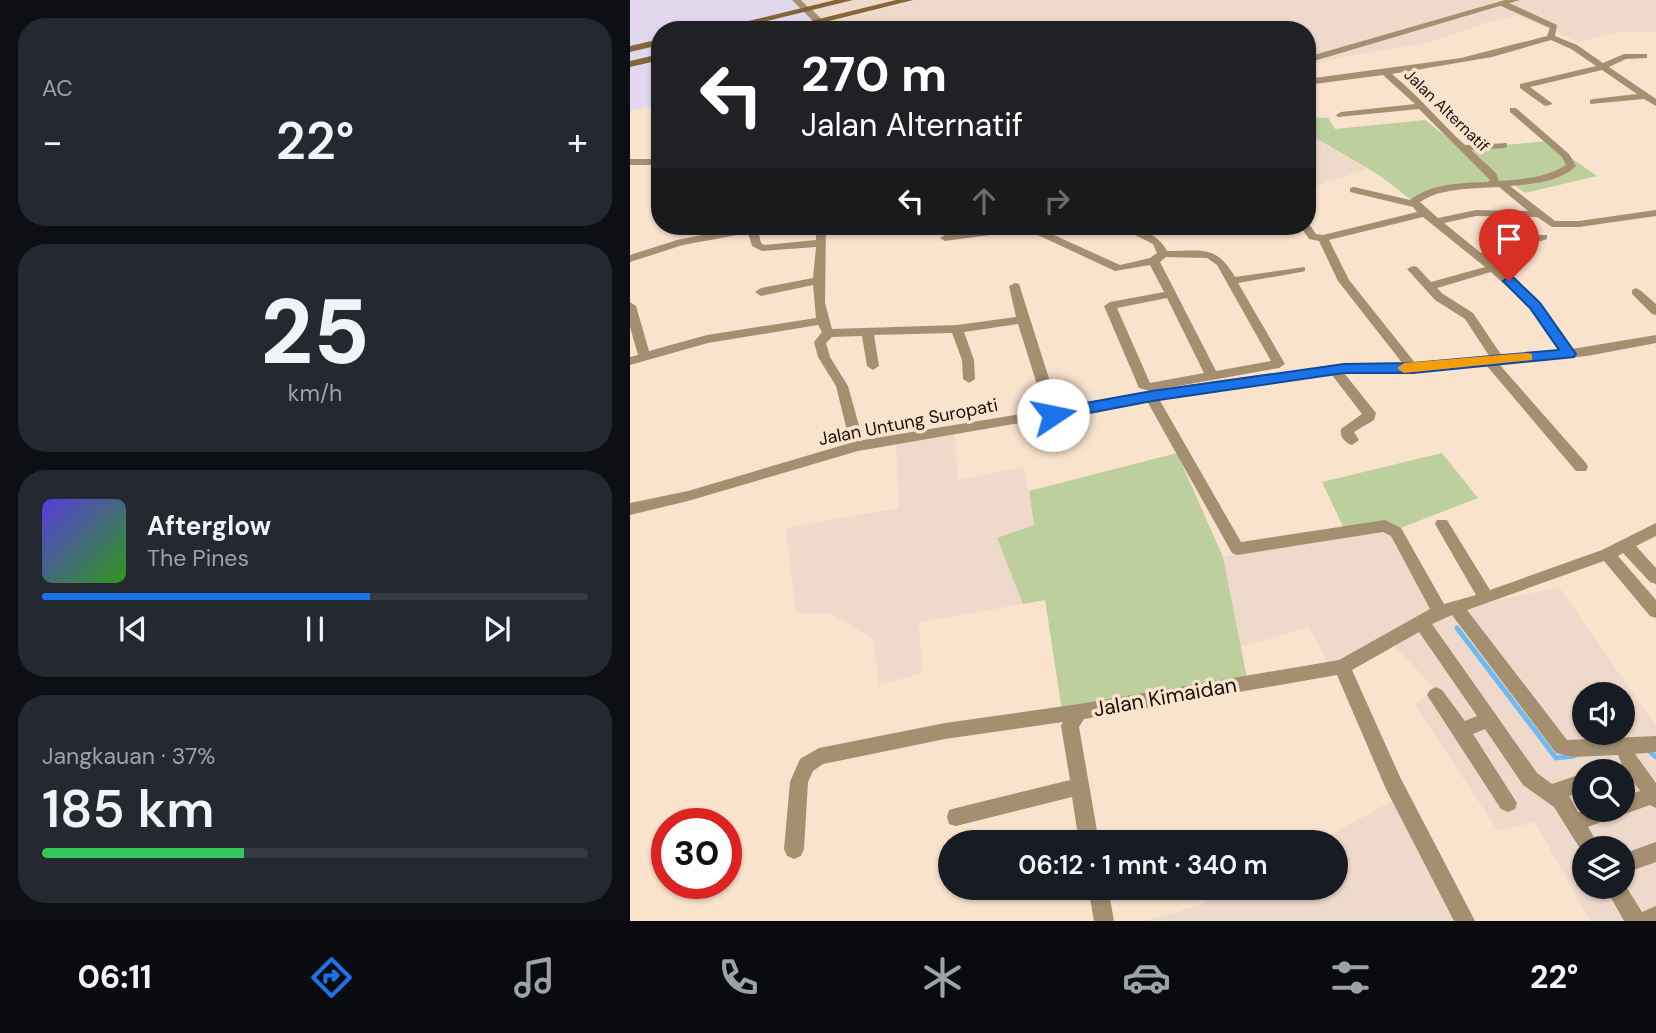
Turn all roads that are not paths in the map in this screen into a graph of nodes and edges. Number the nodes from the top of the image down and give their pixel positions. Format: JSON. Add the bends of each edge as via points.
{"nodes":[{"id":1,"x":796,"y":0,"type":"edge"},
{"id":2,"x":848,"y":0,"type":"edge"},
{"id":3,"x":908,"y":0,"type":"edge"},
{"id":4,"x":1515,"y":0,"type":"edge"},
{"id":5,"x":1504,"y":4,"type":"junction"},
{"id":6,"x":806,"y":9,"type":"junction"},
{"id":7,"x":755,"y":21,"type":"edge"},
{"id":8,"x":818,"y":21,"type":"joint"},
{"id":9,"x":1551,"y":37,"type":"junction"},
{"id":10,"x":651,"y":44,"type":"edge"},
{"id":11,"x":630,"y":49,"type":"edge"},
{"id":12,"x":1644,"y":56,"type":"dead end"},
{"id":13,"x":1316,"y":57,"type":"edge"},
{"id":14,"x":651,"y":59,"type":"edge"},
{"id":15,"x":630,"y":64,"type":"edge"},
{"id":16,"x":1602,"y":67,"type":"junction"},
{"id":17,"x":1383,"y":71,"type":"junction"},
{"id":18,"x":1316,"y":81,"type":"edge"},
{"id":19,"x":1647,"y":96,"type":"junction"},
{"id":20,"x":1593,"y":102,"type":"dead end"},
{"id":21,"x":1656,"y":103,"type":"edge"},
{"id":22,"x":1548,"y":104,"type":"dead end"},
{"id":23,"x":1421,"y":106,"type":"junction"},
{"id":24,"x":1513,"y":110,"type":"dead end"},
{"id":25,"x":1341,"y":115,"type":"dead end"},
{"id":26,"x":1504,"y":145,"type":"dead end"},
{"id":27,"x":1463,"y":148,"type":"junction"},
{"id":28,"x":630,"y":162,"type":"edge"},
{"id":29,"x":651,"y":162,"type":"edge"},
{"id":30,"x":1497,"y":184,"type":"junction"},
{"id":31,"x":1354,"y":190,"type":"dead end"},
{"id":32,"x":1415,"y":204,"type":"junction"},
{"id":33,"x":1426,"y":213,"type":"junction"},
{"id":34,"x":1656,"y":213,"type":"edge"},
{"id":35,"x":1539,"y":214,"type":"junction"},
{"id":36,"x":1437,"y":220,"type":"junction"},
{"id":37,"x":716,"y":235,"type":"edge"},
{"id":38,"x":754,"y":235,"type":"edge"},
{"id":39,"x":822,"y":235,"type":"edge"},
{"id":40,"x":965,"y":235,"type":"edge"},
{"id":41,"x":1046,"y":235,"type":"edge"},
{"id":42,"x":1142,"y":235,"type":"edge"},
{"id":43,"x":1312,"y":235,"type":"edge"},
{"id":44,"x":1543,"y":237,"type":"dead end"},
{"id":45,"x":945,"y":238,"type":"dead end"},
{"id":46,"x":1323,"y":238,"type":"junction"},
{"id":47,"x":822,"y":243,"type":"junction"},
{"id":48,"x":1158,"y":257,"type":"junction"},
{"id":49,"x":1480,"y":257,"type":"junction"},
{"id":50,"x":630,"y":259,"type":"edge"},
{"id":51,"x":1494,"y":268,"type":"junction"},
{"id":52,"x":1301,"y":269,"type":"dead end"},
{"id":53,"x":1413,"y":269,"type":"dead end"},
{"id":54,"x":818,"y":281,"type":"junction"},
{"id":55,"x":1230,"y":281,"type":"junction"},
{"id":56,"x":1015,"y":286,"type":"dead end"},
{"id":57,"x":1430,"y":286,"type":"junction"},
{"id":58,"x":761,"y":292,"type":"dead end"},
{"id":59,"x":1636,"y":292,"type":"dead end"},
{"id":60,"x":1170,"y":294,"type":"junction"},
{"id":61,"x":630,"y":306,"type":"edge"},
{"id":62,"x":1656,"y":311,"type":"edge"},
{"id":63,"x":1023,"y":320,"type":"junction"},
{"id":64,"x":826,"y":327,"type":"junction"},
{"id":65,"x":957,"y":329,"type":"junction"},
{"id":66,"x":867,"y":332,"type":"junction"},
{"id":67,"x":1656,"y":338,"type":"edge"},
{"id":68,"x":1569,"y":354,"type":"junction"},
{"id":69,"x":644,"y":355,"type":"junction"},
{"id":70,"x":630,"y":361,"type":"edge"},
{"id":71,"x":1494,"y":361,"type":"junction"},
{"id":72,"x":873,"y":366,"type":"dead end"},
{"id":73,"x":1413,"y":368,"type":"junction"},
{"id":74,"x":1335,"y":370,"type":"junction"},
{"id":75,"x":1212,"y":376,"type":"junction"},
{"id":76,"x":969,"y":379,"type":"dead end"},
{"id":77,"x":1152,"y":396,"type":"junction"},
{"id":78,"x":1053,"y":415,"type":"junction"},
{"id":79,"x":1352,"y":440,"type":"dead end"},
{"id":80,"x":858,"y":446,"type":"junction"},
{"id":81,"x":1581,"y":467,"type":"dead end"},
{"id":82,"x":630,"y":509,"type":"edge"},
{"id":83,"x":1442,"y":524,"type":"dead end"},
{"id":84,"x":1656,"y":530,"type":"edge"},
{"id":85,"x":1626,"y":545,"type":"junction"},
{"id":86,"x":1607,"y":554,"type":"junction"},
{"id":87,"x":1656,"y":579,"type":"edge"},
{"id":88,"x":1486,"y":598,"type":"junction"},
{"id":89,"x":1448,"y":610,"type":"junction"},
{"id":90,"x":1656,"y":611,"type":"edge"},
{"id":91,"x":1422,"y":623,"type":"junction"},
{"id":92,"x":1342,"y":667,"type":"junction"},
{"id":93,"x":1436,"y":695,"type":"dead end"},
{"id":94,"x":1079,"y":712,"type":"junction"},
{"id":95,"x":1489,"y":720,"type":"junction"},
{"id":96,"x":1461,"y":730,"type":"junction"},
{"id":97,"x":1656,"y":744,"type":"edge"},
{"id":98,"x":1635,"y":776,"type":"edge"},
{"id":99,"x":1079,"y":786,"type":"junction"},
{"id":100,"x":1572,"y":786,"type":"edge"},
{"id":101,"x":1552,"y":793,"type":"junction"},
{"id":102,"x":1655,"y":797,"type":"edge"},
{"id":103,"x":1635,"y":802,"type":"edge"},
{"id":104,"x":1508,"y":803,"type":"dead end"},
{"id":105,"x":956,"y":817,"type":"dead end"},
{"id":106,"x":1572,"y":817,"type":"edge"},
{"id":107,"x":1575,"y":822,"type":"edge"},
{"id":108,"x":1087,"y":830,"type":"edge"},
{"id":109,"x":1583,"y":836,"type":"edge"},
{"id":110,"x":794,"y":849,"type":"dead end"},
{"id":111,"x":1656,"y":852,"type":"edge"},
{"id":112,"x":1635,"y":859,"type":"edge"},
{"id":113,"x":1622,"y":899,"type":"edge"},
{"id":114,"x":1100,"y":900,"type":"edge"},
{"id":115,"x":1656,"y":916,"type":"edge"},
{"id":116,"x":1104,"y":921,"type":"edge"},
{"id":117,"x":1465,"y":921,"type":"edge"},
{"id":118,"x":1636,"y":921,"type":"edge"},
{"id":119,"x":1644,"y":921,"type":"edge"}],
"edges":[{"from":1,"to":6,"type":"street"},
{"from":2,"to":6,"type":"main road"},
{"from":3,"to":8,"type":"main road"},
{"from":4,"to":5,"type":"street"},
{"from":5,"to":9,"type":"street","via":[[1554,27]]},
{"from":5,"to":13,"type":"street"},
{"from":6,"to":7,"type":"main road"},
{"from":6,"to":8,"type":"street"},
{"from":9,"to":16,"type":"street"},
{"from":9,"to":17,"type":"street","name":"Jalan Alternatif","via":[[1512,50]]},
{"from":10,"to":11,"type":"main road"},
{"from":12,"to":16,"type":"street","via":[[1624,57]]},
{"from":14,"to":15,"type":"main road"},
{"from":16,"to":19,"type":"street"},
{"from":16,"to":22,"type":"street","via":[[1523,86]]},
{"from":17,"to":18,"type":"street"},
{"from":17,"to":23,"type":"street","name":"Jalan Alternatif"},
{"from":19,"to":20,"type":"street"},
{"from":19,"to":21,"type":"street"},
{"from":23,"to":25,"type":"street"},
{"from":23,"to":27,"type":"street","name":"Jalan Alternatif"},
{"from":24,"to":30,"type":"street","via":[[1566,156],[1571,166],[1550,177]]},
{"from":26,"to":27,"type":"street"},
{"from":27,"to":30,"type":"street","name":"Jalan Alternatif"},
{"from":28,"to":29,"type":"street"},
{"from":30,"to":32,"type":"street","via":[[1422,195]]},
{"from":30,"to":35,"type":"street"},
{"from":31,"to":32,"type":"street"},
{"from":32,"to":33,"type":"street"},
{"from":33,"to":36,"type":"street"},
{"from":33,"to":46,"type":"street"},
{"from":34,"to":35,"type":"street","via":[[1569,225],[1552,224]]},
{"from":35,"to":36,"type":"street","via":[[1476,213]]},
{"from":36,"to":49,"type":"street"},
{"from":37,"to":50,"type":"street"},
{"from":38,"to":47,"type":"street","via":[[762,248]]},
{"from":39,"to":47,"type":"street"},
{"from":40,"to":45,"type":"street"},
{"from":41,"to":48,"type":"street","via":[[1117,268]]},
{"from":42,"to":48,"type":"street","via":[[1157,242]]},
{"from":43,"to":46,"type":"street"},
{"from":44,"to":49,"type":"street"},
{"from":46,"to":73,"type":"street","via":[[1344,281]]},
{"from":47,"to":54,"type":"street"},
{"from":48,"to":55,"type":"street","via":[[1213,256]]},
{"from":48,"to":60,"type":"street"},
{"from":49,"to":51,"type":"street"},
{"from":51,"to":57,"type":"street"},
{"from":51,"to":68,"type":"street","via":[[1535,306]]},
{"from":52,"to":55,"type":"street"},
{"from":53,"to":57,"type":"street"},
{"from":54,"to":58,"type":"street"},
{"from":54,"to":64,"type":"street"},
{"from":55,"to":75,"type":"street","via":[[1279,364]]},
{"from":56,"to":63,"type":"street"},
{"from":57,"to":71,"type":"street","via":[[1446,303],[1469,316]]},
{"from":59,"to":62,"type":"street"},
{"from":60,"to":75,"type":"street"},
{"from":60,"to":75,"type":"street","via":[[1110,306],[1142,384],[1150,387]]},
{"from":61,"to":69,"type":"street"},
{"from":63,"to":65,"type":"street"},
{"from":63,"to":78,"type":"street"},
{"from":64,"to":66,"type":"street"},
{"from":64,"to":69,"type":"street","via":[[707,339]]},
{"from":64,"to":80,"type":"street","via":[[820,342],[822,355],[842,386]]},
{"from":65,"to":66,"type":"street"},
{"from":65,"to":76,"type":"street"},
{"from":66,"to":72,"type":"street"},
{"from":67,"to":68,"type":"street","name":"Jalan Untung Suropati"},
{"from":68,"to":71,"type":"street","name":"Jalan Untung Suropati"},
{"from":69,"to":70,"type":"street"},
{"from":71,"to":73,"type":"street","name":"Jalan Untung Suropati"},
{"from":71,"to":81,"type":"street"},
{"from":73,"to":74,"type":"street","name":"Jalan Untung Suropati"},
{"from":74,"to":77,"type":"street","name":"Jalan Untung Suropati"},
{"from":74,"to":79,"type":"street","via":[[1369,413],[1365,422],[1348,429]]},
{"from":77,"to":78,"type":"street","name":"Jalan Untung Suropati"},
{"from":77,"to":89,"type":"street","via":[[1237,550],[1385,526],[1396,531]]},
{"from":78,"to":80,"type":"street","name":"Jalan Untung Suropati"},
{"from":80,"to":82,"type":"street","name":"Jalan Untung Suropati"},
{"from":83,"to":88,"type":"street"},
{"from":84,"to":85,"type":"street","name":"Jalan Kimaidan"},
{"from":85,"to":86,"type":"street","name":"Jalan Kimaidan"},
{"from":85,"to":87,"type":"street"},
{"from":86,"to":88,"type":"street","name":"Jalan Kimaidan"},
{"from":86,"to":90,"type":"street"},
{"from":88,"to":89,"type":"street","name":"Jalan Kimaidan"},
{"from":89,"to":91,"type":"street","name":"Jalan Kimaidan"},
{"from":89,"to":97,"type":"street","via":[[1562,747]]},
{"from":91,"to":92,"type":"street","name":"Jalan Kimaidan"},
{"from":91,"to":95,"type":"street"},
{"from":92,"to":94,"type":"street","name":"Jalan Kimaidan"},
{"from":92,"to":117,"type":"street","via":[[1393,783]]},
{"from":93,"to":96,"type":"street"},
{"from":94,"to":99,"type":"street","name":"Jalan Kimaidan","via":[[1070,726]]},
{"from":94,"to":110,"type":"street","via":[[945,731],[819,756],[806,765],[799,782]]},
{"from":95,"to":96,"type":"street"},
{"from":95,"to":101,"type":"street","via":[[1530,779]]},
{"from":96,"to":104,"type":"street"},
{"from":98,"to":102,"type":"street"},
{"from":99,"to":105,"type":"street"},
{"from":99,"to":108,"type":"street","name":"Jalan Kimaidan"},
{"from":100,"to":101,"type":"street"},
{"from":101,"to":106,"type":"street"},
{"from":102,"to":103,"type":"street"},
{"from":107,"to":109,"type":"street"},
{"from":111,"to":112,"type":"street"},
{"from":113,"to":118,"type":"street"},
{"from":114,"to":116,"type":"street"},
{"from":115,"to":119,"type":"street"}]}
